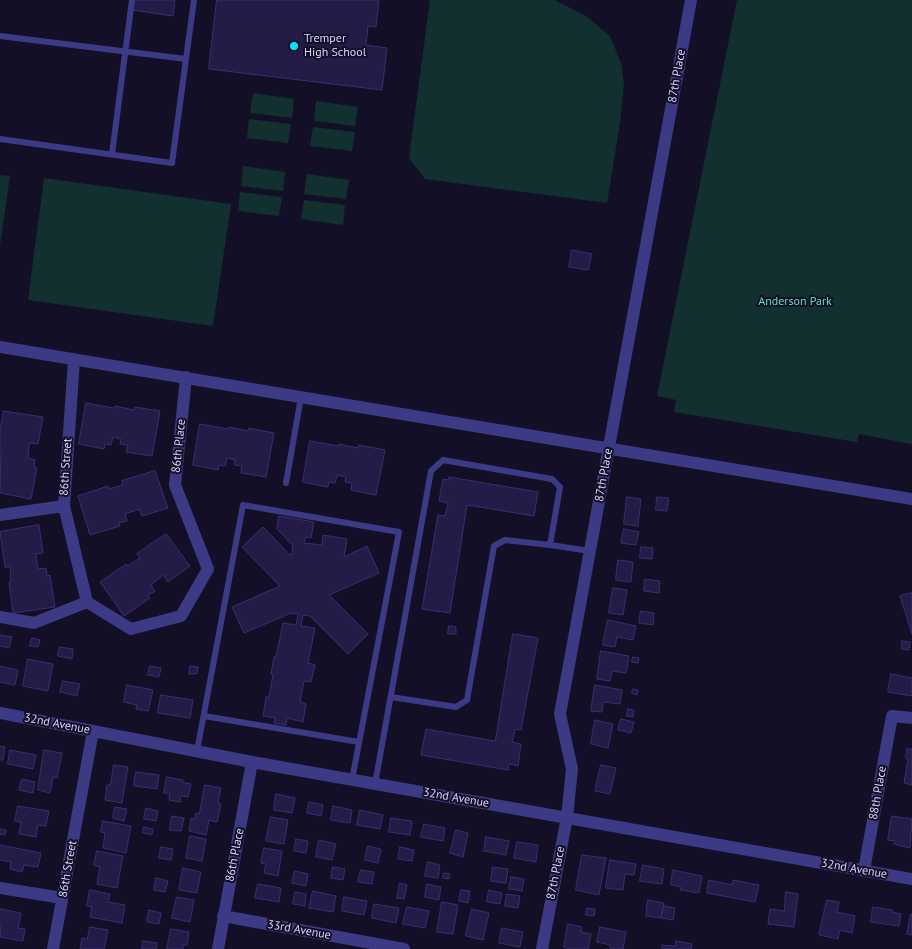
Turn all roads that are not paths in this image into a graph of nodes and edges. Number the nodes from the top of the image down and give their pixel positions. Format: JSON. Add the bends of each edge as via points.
{"nodes":[{"id":1,"x":132,"y":0,"type":"edge"},
{"id":2,"x":194,"y":0,"type":"edge"},
{"id":3,"x":691,"y":0,"type":"edge"},
{"id":4,"x":0,"y":36,"type":"edge"},
{"id":5,"x":125,"y":51,"type":"junction"},
{"id":6,"x":186,"y":59,"type":"junction"},
{"id":7,"x":0,"y":139,"type":"edge"},
{"id":8,"x":112,"y":154,"type":"junction"},
{"id":9,"x":0,"y":347,"type":"edge"},
{"id":10,"x":74,"y":360,"type":"junction"},
{"id":11,"x":186,"y":377,"type":"junction"},
{"id":12,"x":301,"y":397,"type":"junction"},
{"id":13,"x":609,"y":449,"type":"junction"},
{"id":14,"x":286,"y":483,"type":"dead end"},
{"id":15,"x":912,"y":499,"type":"edge"},
{"id":16,"x":64,"y":506,"type":"junction"},
{"id":17,"x":0,"y":515,"type":"edge"},
{"id":18,"x":550,"y":545,"type":"junction"},
{"id":19,"x":590,"y":551,"type":"junction"},
{"id":20,"x":87,"y":602,"type":"junction"},
{"id":21,"x":0,"y":617,"type":"edge"},
{"id":22,"x":391,"y":697,"type":"junction"},
{"id":23,"x":0,"y":713,"type":"edge"},
{"id":24,"x":204,"y":716,"type":"junction"},
{"id":25,"x":912,"y":718,"type":"edge"},
{"id":26,"x":93,"y":730,"type":"junction"},
{"id":27,"x":360,"y":742,"type":"junction"},
{"id":28,"x":197,"y":751,"type":"junction"},
{"id":29,"x":252,"y":762,"type":"junction"},
{"id":30,"x":352,"y":780,"type":"junction"},
{"id":31,"x":375,"y":784,"type":"junction"},
{"id":32,"x":567,"y":817,"type":"junction"},
{"id":33,"x":864,"y":870,"type":"junction"},
{"id":34,"x":912,"y":879,"type":"edge"},
{"id":35,"x":0,"y":888,"type":"edge"},
{"id":36,"x":62,"y":898,"type":"junction"},
{"id":37,"x":223,"y":916,"type":"junction"},
{"id":38,"x":53,"y":949,"type":"edge"},
{"id":39,"x":218,"y":949,"type":"edge"},
{"id":40,"x":404,"y":949,"type":"edge"},
{"id":41,"x":542,"y":949,"type":"edge"}],
"edges":[{"from":1,"to":5,"type":"lane"},
{"from":2,"to":6,"type":"lane"},
{"from":3,"to":13,"type":"street","name":"87th Place"},
{"from":4,"to":5,"type":"lane"},
{"from":5,"to":6,"type":"lane"},
{"from":5,"to":8,"type":"lane"},
{"from":6,"to":8,"type":"lane","via":[[172,163]]},
{"from":7,"to":8,"type":"lane"},
{"from":9,"to":10,"type":"street"},
{"from":10,"to":11,"type":"street"},
{"from":10,"to":16,"type":"street","name":"86th Street"},
{"from":11,"to":12,"type":"street"},
{"from":11,"to":20,"type":"street","name":"86th Place","via":[[175,485],[208,569],[182,616],[131,629]]},
{"from":12,"to":13,"type":"street"},
{"from":12,"to":14,"type":"lane"},
{"from":13,"to":15,"type":"street"},
{"from":13,"to":19,"type":"street","name":"87th Place"},
{"from":16,"to":17,"type":"street"},
{"from":16,"to":20,"type":"street","name":"86th Street"},
{"from":18,"to":19,"type":"lane"},
{"from":18,"to":22,"type":"lane","via":[[505,540],[494,546],[467,700],[456,707]]},
{"from":18,"to":22,"type":"lane","via":[[560,487],[552,479],[443,460],[430,471]]},
{"from":19,"to":32,"type":"street","name":"87th Place","via":[[560,714],[572,769]]},
{"from":20,"to":21,"type":"street","via":[[34,623]]},
{"from":22,"to":31,"type":"lane"},
{"from":23,"to":26,"type":"street","name":"32nd Avenue"},
{"from":24,"to":27,"type":"lane"},
{"from":24,"to":27,"type":"lane","via":[[243,505],[253,506],[399,532]]},
{"from":24,"to":28,"type":"lane"},
{"from":25,"to":33,"type":"street","name":"88th Place","via":[[892,716]]},
{"from":26,"to":28,"type":"street","name":"32nd Avenue"},
{"from":26,"to":36,"type":"street","name":"86th Street"},
{"from":27,"to":30,"type":"lane"},
{"from":28,"to":29,"type":"street","name":"32nd Avenue"},
{"from":29,"to":30,"type":"street","name":"32nd Avenue"},
{"from":29,"to":37,"type":"street","name":"86th Place"},
{"from":30,"to":31,"type":"street","name":"32nd Avenue"},
{"from":31,"to":32,"type":"street","name":"32nd Avenue"},
{"from":32,"to":33,"type":"street","name":"32nd Avenue"},
{"from":32,"to":41,"type":"street","name":"87th Place"},
{"from":33,"to":34,"type":"street","name":"32nd Avenue"},
{"from":35,"to":36,"type":"street"},
{"from":36,"to":38,"type":"street","name":"86th Street"},
{"from":37,"to":39,"type":"street","name":"86th Place"},
{"from":37,"to":40,"type":"street","name":"33rd Avenue"}]}
